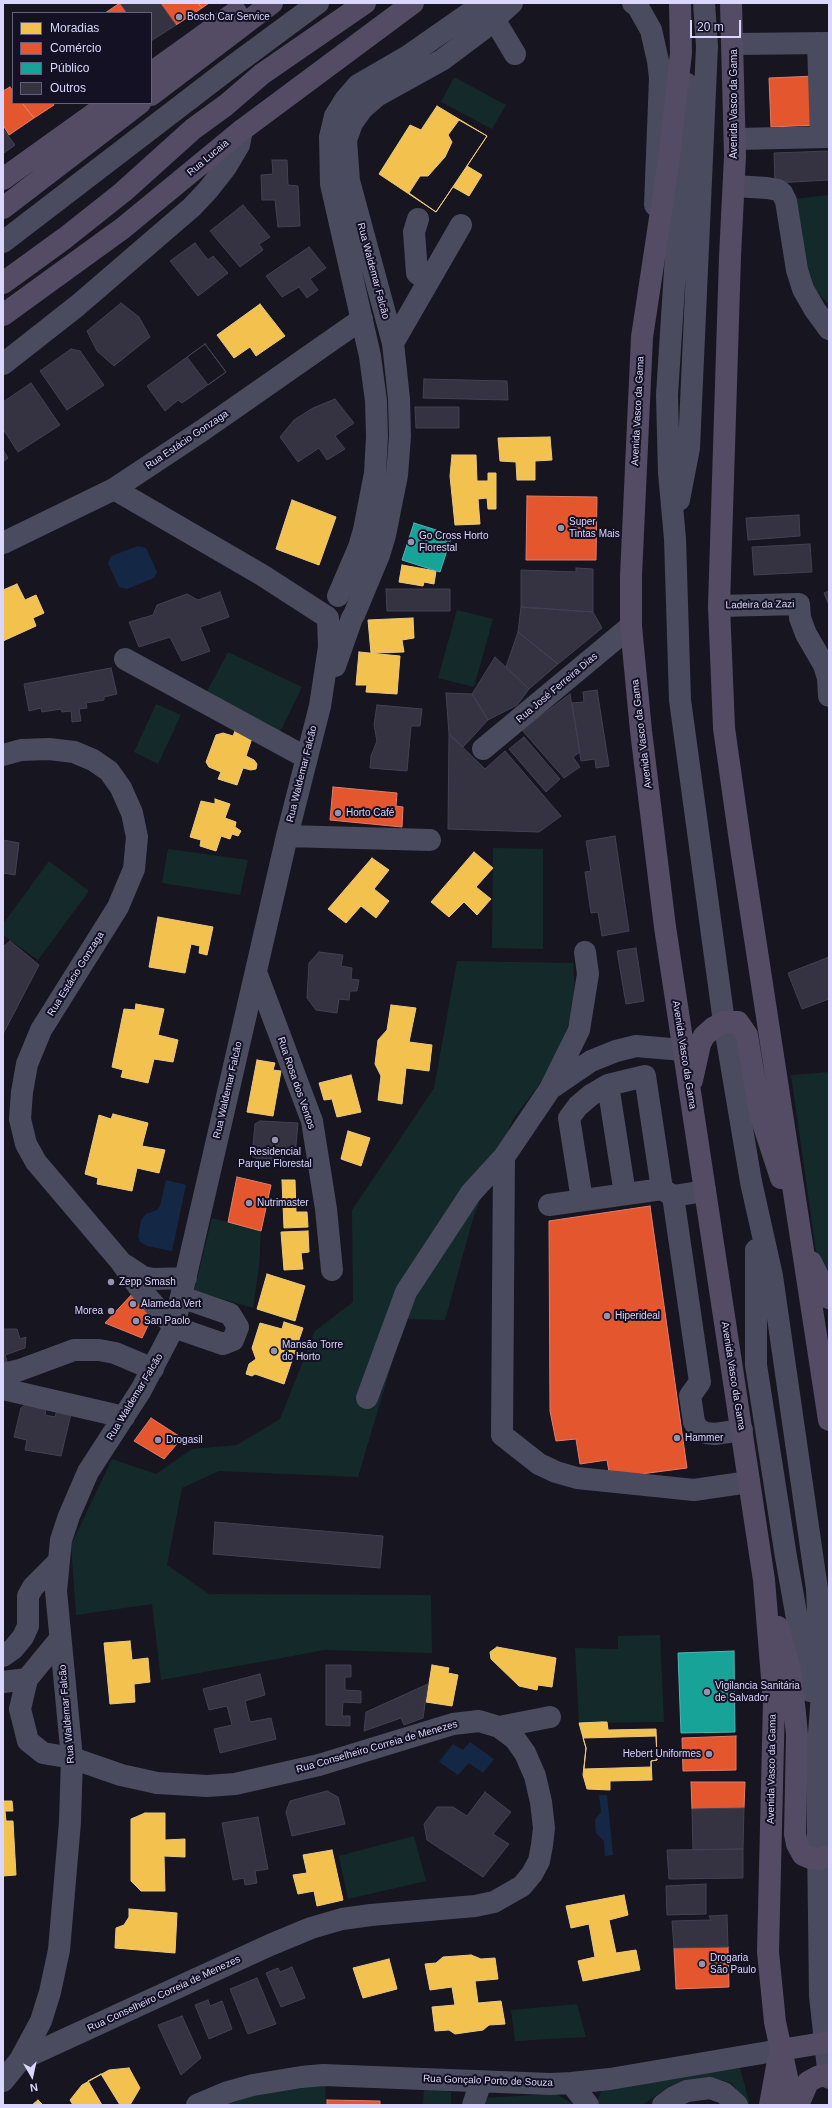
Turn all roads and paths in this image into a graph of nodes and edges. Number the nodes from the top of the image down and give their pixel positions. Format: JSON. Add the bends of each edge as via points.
{"nodes":[{"id":1,"x":248,"y":3,"type":"edge"},
{"id":2,"x":272,"y":3,"type":"edge"},
{"id":3,"x":318,"y":3,"type":"edge"},
{"id":4,"x":365,"y":3,"type":"edge"},
{"id":5,"x":413,"y":3,"type":"edge"},
{"id":6,"x":512,"y":3,"type":"edge"},
{"id":7,"x":704,"y":3,"type":"edge"},
{"id":8,"x":731,"y":3,"type":"edge"},
{"id":9,"x":682,"y":4,"type":"edge"},
{"id":10,"x":635,"y":5,"type":"edge"},
{"id":11,"x":489,"y":11,"type":"edge"},
{"id":12,"x":824,"y":43,"type":"edge"},
{"id":13,"x":734,"y":44,"type":"junction"},
{"id":14,"x":515,"y":54,"type":"dead end"},
{"id":15,"x":152,"y":72,"type":"edge"},
{"id":16,"x":152,"y":94,"type":"edge"},
{"id":17,"x":108,"y":104,"type":"edge"},
{"id":18,"x":139,"y":104,"type":"edge"},
{"id":19,"x":242,"y":130,"type":"junction"},
{"id":20,"x":825,"y":137,"type":"edge"},
{"id":21,"x":735,"y":139,"type":"junction"},
{"id":22,"x":3,"y":179,"type":"edge"},
{"id":23,"x":734,"y":186,"type":"junction"},
{"id":24,"x":3,"y":208,"type":"edge"},
{"id":25,"x":418,"y":219,"type":"dead end"},
{"id":26,"x":461,"y":225,"type":"dead end"},
{"id":27,"x":3,"y":242,"type":"edge"},
{"id":28,"x":654,"y":252,"type":"junction"},
{"id":29,"x":428,"y":281,"type":"junction"},
{"id":30,"x":3,"y":283,"type":"edge"},
{"id":31,"x":3,"y":315,"type":"edge"},
{"id":32,"x":362,"y":319,"type":"junction"},
{"id":33,"x":829,"y":329,"type":"edge"},
{"id":34,"x":393,"y":343,"type":"junction"},
{"id":35,"x":3,"y":364,"type":"edge"},
{"id":36,"x":114,"y":488,"type":"junction"},
{"id":37,"x":675,"y":539,"type":"junction"},
{"id":38,"x":3,"y":543,"type":"edge"},
{"id":39,"x":719,"y":606,"type":"junction"},
{"id":40,"x":331,"y":607,"type":"junction"},
{"id":41,"x":353,"y":616,"type":"junction"},
{"id":42,"x":632,"y":626,"type":"junction"},
{"id":43,"x":125,"y":659,"type":"dead end"},
{"id":44,"x":828,"y":696,"type":"edge"},
{"id":45,"x":320,"y":706,"type":"junction"},
{"id":46,"x":483,"y":749,"type":"dead end"},
{"id":47,"x":3,"y":755,"type":"edge"},
{"id":48,"x":307,"y":758,"type":"junction"},
{"id":49,"x":286,"y":836,"type":"junction"},
{"id":50,"x":430,"y":840,"type":"dead end"},
{"id":51,"x":585,"y":952,"type":"dead end"},
{"id":52,"x":256,"y":972,"type":"junction"},
{"id":53,"x":724,"y":1022,"type":"junction"},
{"id":54,"x":683,"y":1050,"type":"junction"},
{"id":55,"x":608,"y":1085,"type":"junction"},
{"id":56,"x":550,"y":1089,"type":"junction"},
{"id":57,"x":689,"y":1093,"type":"junction"},
{"id":58,"x":504,"y":1156,"type":"junction"},
{"id":59,"x":751,"y":1182,"type":"junction"},
{"id":60,"x":705,"y":1191,"type":"junction"},
{"id":61,"x":667,"y":1192,"type":"junction"},
{"id":62,"x":625,"y":1194,"type":"junction"},
{"id":63,"x":582,"y":1200,"type":"junction"},
{"id":64,"x":549,"y":1205,"type":"dead end"},
{"id":65,"x":799,"y":1233,"type":"junction"},
{"id":66,"x":121,"y":1262,"type":"junction"},
{"id":67,"x":332,"y":1270,"type":"dead end"},
{"id":68,"x":183,"y":1287,"type":"junction"},
{"id":69,"x":829,"y":1298,"type":"edge"},
{"id":70,"x":174,"y":1327,"type":"junction"},
{"id":71,"x":153,"y":1369,"type":"junction"},
{"id":72,"x":3,"y":1374,"type":"edge"},
{"id":73,"x":3,"y":1389,"type":"edge"},
{"id":74,"x":367,"y":1398,"type":"dead end"},
{"id":75,"x":124,"y":1417,"type":"junction"},
{"id":76,"x":829,"y":1420,"type":"edge"},
{"id":77,"x":742,"y":1430,"type":"junction"},
{"id":78,"x":749,"y":1482,"type":"junction"},
{"id":79,"x":58,"y":1562,"type":"junction"},
{"id":80,"x":764,"y":1580,"type":"junction"},
{"id":81,"x":60,"y":1639,"type":"junction"},
{"id":82,"x":3,"y":1656,"type":"edge"},
{"id":83,"x":28,"y":1679,"type":"junction"},
{"id":84,"x":3,"y":1682,"type":"edge"},
{"id":85,"x":550,"y":1717,"type":"dead end"},
{"id":86,"x":499,"y":1727,"type":"junction"},
{"id":87,"x":72,"y":1758,"type":"junction"},
{"id":88,"x":817,"y":1760,"type":"junction"},
{"id":89,"x":824,"y":1857,"type":"edge"},
{"id":90,"x":827,"y":2042,"type":"edge"},
{"id":91,"x":780,"y":2050,"type":"junction"},
{"id":92,"x":20,"y":2060,"type":"junction"},
{"id":93,"x":829,"y":2075,"type":"edge"},
{"id":94,"x":3,"y":2081,"type":"edge"},
{"id":95,"x":481,"y":2082,"type":"junction"},
{"id":96,"x":571,"y":2083,"type":"junction"},
{"id":97,"x":198,"y":2105,"type":"edge"},
{"id":98,"x":473,"y":2105,"type":"edge"},
{"id":99,"x":588,"y":2105,"type":"edge"},
{"id":100,"x":663,"y":2105,"type":"edge"},
{"id":101,"x":737,"y":2105,"type":"edge"},
{"id":102,"x":770,"y":2105,"type":"edge"},
{"id":103,"x":793,"y":2105,"type":"edge"},
{"id":104,"x":798,"y":2105,"type":"edge"}],
"edges":[{"from":1,"to":15,"type":"main road"},
{"from":2,"to":16,"type":"main road"},
{"from":3,"to":27,"type":"street"},
{"from":4,"to":30,"type":"main road","via":[[262,74],[193,129],[117,196]]},
{"from":5,"to":19,"type":"main road","name":"Rua Lucaia"},
{"from":6,"to":11,"type":"street","name":"Rua Waldemar Falcão"},
{"from":7,"to":37,"type":"street","via":[[707,46],[688,448]]},
{"from":8,"to":13,"type":"main road","name":"Avenida Vasco da Gama"},
{"from":9,"to":28,"type":"main road","name":"Avenida Vasco da Gama","via":[[681,53],[669,159]]},
{"from":9,"to":37,"type":"street","via":[[690,27],[668,395],[669,473]]},
{"from":10,"to":28,"type":"street","via":[[651,30],[659,70]]},
{"from":11,"to":14,"type":"street"},
{"from":11,"to":32,"type":"street","name":"Rua Waldemar Falcão","via":[[358,85],[336,116],[330,137],[332,184]]},
{"from":11,"to":34,"type":"street","name":"Rua Waldemar Falcão","via":[[442,60],[377,96],[362,109],[352,123],[346,140],[350,181]]},
{"from":12,"to":13,"type":"street"},
{"from":12,"to":20,"type":"street"},
{"from":13,"to":21,"type":"main road","name":"Avenida Vasco da Gama"},
{"from":17,"to":22,"type":"main road"},
{"from":18,"to":24,"type":"main road"},
{"from":19,"to":31,"type":"main road","name":"Rua Lucaia","via":[[123,228]]},
{"from":19,"to":35,"type":"street","via":[[239,145],[226,167],[192,207],[77,306]]},
{"from":20,"to":21,"type":"street"},
{"from":21,"to":23,"type":"main road","name":"Avenida Vasco da Gama"},
{"from":23,"to":33,"type":"street","via":[[767,188],[782,193],[803,289]]},
{"from":23,"to":39,"type":"main road","name":"Avenida Vasco da Gama"},
{"from":25,"to":29,"type":"street","via":[[414,232],[417,273]]},
{"from":26,"to":29,"type":"street"},
{"from":28,"to":42,"type":"main road","name":"Avenida Vasco da Gama","via":[[642,337],[638,400],[631,576]]},
{"from":29,"to":34,"type":"street"},
{"from":32,"to":36,"type":"street","name":"Rua Estácio Gonzaga","via":[[203,430]]},
{"from":32,"to":40,"type":"street","name":"Rua Waldemar Falcão","via":[[376,401],[375,473],[359,547]]},
{"from":34,"to":41,"type":"street","name":"Rua Waldemar Falcão","via":[[400,436],[390,516],[381,549]]},
{"from":36,"to":38,"type":"street","name":"Rua Estácio Gonzaga"},
{"from":36,"to":40,"type":"street","via":[[262,575]]},
{"from":37,"to":53,"type":"street","via":[[680,700]]},
{"from":39,"to":44,"type":"street","name":"Ladeira da Zazi","via":[[799,604],[800,618],[806,634],[824,665],[828,678]]},
{"from":39,"to":65,"type":"main road","name":"Avenida Vasco da Gama","via":[[722,700],[729,768]]},
{"from":40,"to":41,"type":"street","via":[[349,599],[353,604]]},
{"from":40,"to":45,"type":"street","name":"Rua Waldemar Falcão","via":[[329,647]]},
{"from":41,"to":45,"type":"street","name":"Rua Waldemar Falcão"},
{"from":42,"to":46,"type":"street","name":"Rua José Ferreira Dias"},
{"from":42,"to":54,"type":"main road","name":"Avenida Vasco da Gama","via":[[641,731]]},
{"from":43,"to":48,"type":"street"},
{"from":45,"to":48,"type":"street","name":"Rua Waldemar Falcão"},
{"from":47,"to":66,"type":"street","name":"Rua Estácio Gonzaga","via":[[21,750],[49,749],[74,752],[93,760],[109,772],[121,788],[132,813],[137,837],[134,869],[118,907],[41,1030],[27,1064],[20,1119],[26,1144],[36,1162]]},
{"from":48,"to":49,"type":"street","name":"Rua Waldemar Falcão"},
{"from":49,"to":50,"type":"street"},
{"from":49,"to":52,"type":"street","name":"Rua Waldemar Falcão"},
{"from":51,"to":56,"type":"street","via":[[588,974],[579,1030]]},
{"from":52,"to":67,"type":"street","name":"Rua Rosa dos Ventos","via":[[312,1121],[326,1209]]},
{"from":52,"to":68,"type":"street","name":"Rua Waldemar Falcão"},
{"from":53,"to":57,"type":"main road","via":[[704,1036],[700,1044]]},
{"from":53,"to":59,"type":"street"},
{"from":53,"to":65,"type":"main road","via":[[738,1022],[747,1035],[760,1114]]},
{"from":54,"to":56,"type":"street","via":[[636,1046],[616,1050],[591,1060]]},
{"from":54,"to":57,"type":"main road","name":"Avenida Vasco da Gama"},
{"from":55,"to":61,"type":"street","via":[[645,1076]]},
{"from":55,"to":62,"type":"street"},
{"from":55,"to":63,"type":"street","via":[[583,1102],[570,1118]]},
{"from":56,"to":58,"type":"street"},
{"from":57,"to":60,"type":"main road","name":"Avenida Vasco da Gama"},
{"from":58,"to":74,"type":"street","via":[[471,1193],[406,1292]]},
{"from":58,"to":78,"type":"street","via":[[502,1435],[539,1464],[577,1478],[694,1490]]},
{"from":59,"to":88,"type":"street","via":[[757,1278],[754,1342],[756,1365],[791,1592],[807,1671]]},
{"from":59,"to":88,"type":"street","via":[[772,1276],[817,1589],[822,1694]]},
{"from":60,"to":61,"type":"street"},
{"from":60,"to":77,"type":"main road","name":"Avenida Vasco da Gama"},
{"from":61,"to":62,"type":"street"},
{"from":61,"to":77,"type":"street","via":[[700,1382],[690,1396],[694,1422],[698,1429],[706,1434]]},
{"from":62,"to":63,"type":"street"},
{"from":63,"to":64,"type":"street"},
{"from":65,"to":69,"type":"main road"},
{"from":65,"to":76,"type":"main road","name":"Avenida Vasco da Gama"},
{"from":66,"to":68,"type":"street","name":"Rua Estácio Gonzaga","via":[[143,1277]]},
{"from":66,"to":70,"type":"street","name":"Rua Estácio Gonzaga","via":[[140,1290]]},
{"from":68,"to":70,"type":"street","name":"Rua Waldemar Falcão"},
{"from":68,"to":70,"type":"street","via":[[230,1314],[238,1327],[233,1340],[223,1344]]},
{"from":70,"to":71,"type":"street","name":"Rua Waldemar Falcão"},
{"from":71,"to":72,"type":"street","via":[[115,1353],[74,1350]]},
{"from":71,"to":75,"type":"street","name":"Rua Waldemar Falcão"},
{"from":73,"to":75,"type":"street"},
{"from":75,"to":79,"type":"street","name":"Rua Waldemar Falcão","via":[[78,1492],[61,1540]]},
{"from":77,"to":78,"type":"main road","name":"Avenida Vasco da Gama"},
{"from":78,"to":80,"type":"main road","name":"Avenida Vasco da Gama"},
{"from":79,"to":81,"type":"street","name":"Rua Waldemar Falcão","via":[[56,1591]]},
{"from":79,"to":82,"type":"street","via":[[33,1587],[28,1596],[28,1626],[13,1649]]},
{"from":80,"to":89,"type":"main road","via":[[790,1669],[794,1692],[797,1735],[797,1844],[803,1855]]},
{"from":80,"to":91,"type":"main road","name":"Avenida Vasco da Gama","via":[[774,1702],[768,1952]]},
{"from":81,"to":83,"type":"street"},
{"from":81,"to":87,"type":"street","name":"Rua Waldemar Falcão"},
{"from":83,"to":84,"type":"street"},
{"from":83,"to":87,"type":"street","name":"Rua Conselheiro Correia de Menezes","via":[[20,1710],[28,1741],[42,1753]]},
{"from":85,"to":86,"type":"street"},
{"from":86,"to":87,"type":"street","name":"Rua Conselheiro Correia de Menezes","via":[[479,1721],[453,1724],[319,1765],[236,1784],[207,1786],[157,1783],[121,1775]]},
{"from":86,"to":92,"type":"street","name":"Rua Conselheiro Correia de Menezes","via":[[515,1739],[524,1753],[535,1776],[541,1802],[544,1828],[539,1861],[522,1886],[494,1902],[475,1906],[371,1915],[342,1919],[311,1928]]},
{"from":87,"to":92,"type":"street","name":"Rua Waldemar Falcão","via":[[70,1822],[59,1950],[41,2021]]},
{"from":88,"to":89,"type":"street"},
{"from":89,"to":90,"type":"street","via":[[820,1996]]},
{"from":90,"to":91,"type":"main road"},
{"from":90,"to":93,"type":"street"},
{"from":91,"to":96,"type":"street","name":"Rua Gonçalo Porto de Souza","via":[[610,2079]]},
{"from":91,"to":102,"type":"main road"},
{"from":91,"to":103,"type":"main road","name":"Avenida Vasco da Gama"},
{"from":92,"to":94,"type":"street","name":"Rua Waldemar Falcão"},
{"from":93,"to":104,"type":"main road","via":[[808,2082]]},
{"from":95,"to":96,"type":"street","name":"Rua Gonçalo Porto de Souza"},
{"from":95,"to":97,"type":"street","name":"Rua Gonçalo Porto de Souza","via":[[316,2075],[254,2085],[228,2092]]},
{"from":95,"to":98,"type":"street"},
{"from":96,"to":99,"type":"street"},
{"from":100,"to":101,"type":"street","via":[[687,2091],[710,2088],[724,2093]]}]}
